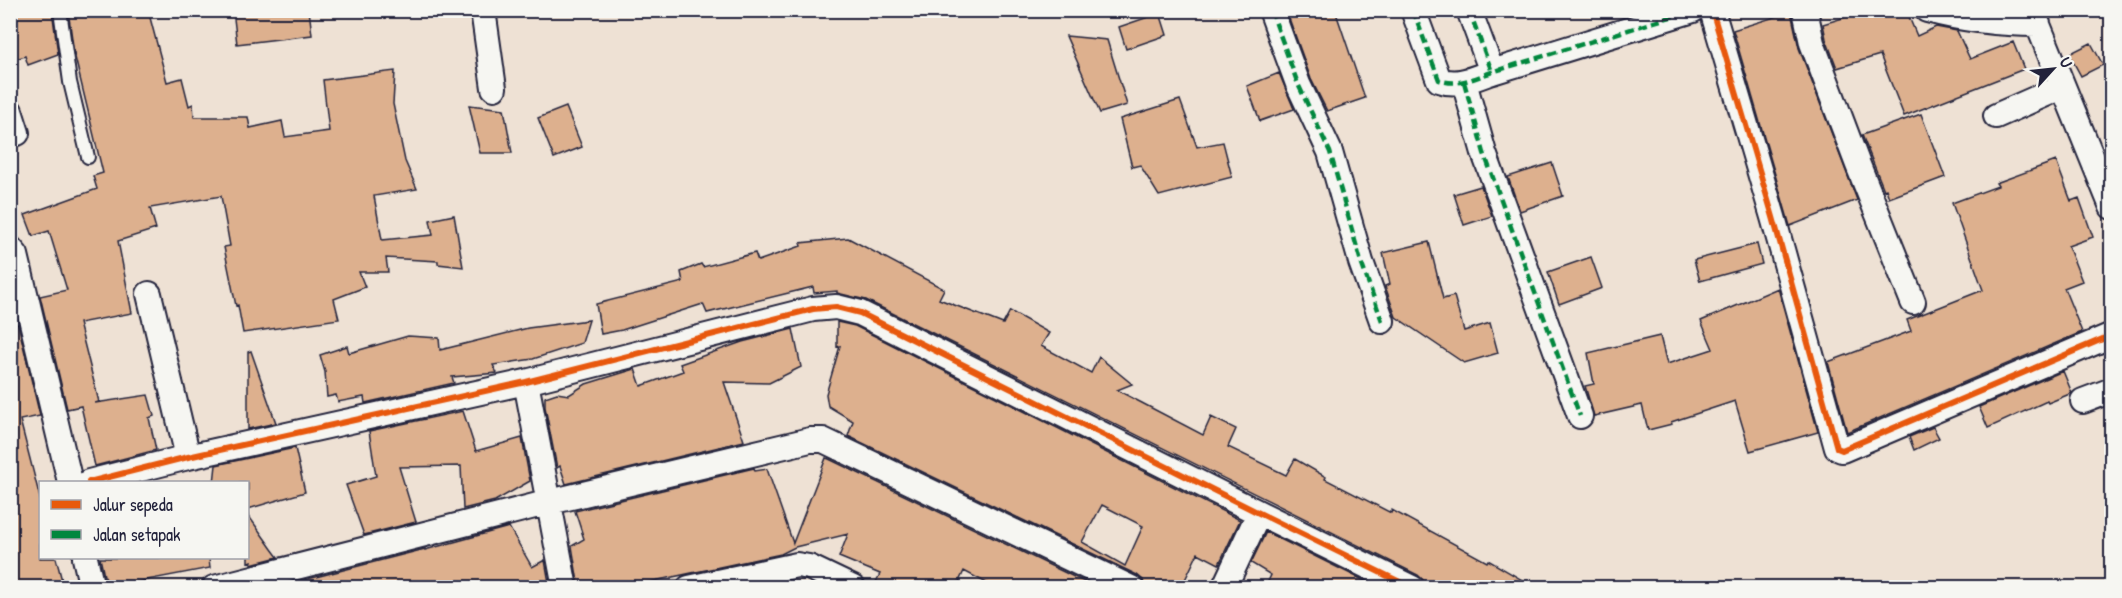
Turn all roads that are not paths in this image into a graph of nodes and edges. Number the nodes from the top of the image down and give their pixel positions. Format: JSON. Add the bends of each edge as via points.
{"nodes":[{"id":1,"x":60,"y":10,"type":"edge"},
{"id":2,"x":483,"y":10,"type":"edge"},
{"id":3,"x":1271,"y":10,"type":"edge"},
{"id":4,"x":1413,"y":10,"type":"edge"},
{"id":5,"x":1469,"y":10,"type":"edge"},
{"id":6,"x":1693,"y":10,"type":"edge"},
{"id":7,"x":1712,"y":10,"type":"edge"},
{"id":8,"x":1805,"y":10,"type":"edge"},
{"id":9,"x":1927,"y":10,"type":"edge"},
{"id":10,"x":2035,"y":17,"type":"edge"},
{"id":11,"x":1492,"y":72,"type":"junction"},
{"id":12,"x":1464,"y":82,"type":"junction"},
{"id":13,"x":2062,"y":87,"type":"junction"},
{"id":14,"x":494,"y":88,"type":"dead end"},
{"id":15,"x":1996,"y":116,"type":"dead end"},
{"id":16,"x":88,"y":156,"type":"dead end"},
{"id":17,"x":2112,"y":207,"type":"edge"},
{"id":18,"x":10,"y":248,"type":"edge"},
{"id":19,"x":149,"y":294,"type":"dead end"},
{"id":20,"x":1913,"y":302,"type":"dead end"},
{"id":21,"x":1382,"y":321,"type":"dead end"},
{"id":22,"x":2112,"y":335,"type":"edge"},
{"id":23,"x":525,"y":382,"type":"junction"},
{"id":24,"x":2112,"y":390,"type":"edge"},
{"id":25,"x":2083,"y":401,"type":"dead end"},
{"id":26,"x":1580,"y":416,"type":"dead end"},
{"id":27,"x":188,"y":457,"type":"junction"},
{"id":28,"x":70,"y":481,"type":"edge"},
{"id":29,"x":97,"y":481,"type":"edge"},
{"id":30,"x":550,"y":502,"type":"junction"},
{"id":31,"x":1259,"y":513,"type":"junction"},
{"id":32,"x":85,"y":559,"type":"edge"},
{"id":33,"x":92,"y":588,"type":"edge"},
{"id":34,"x":214,"y":588,"type":"edge"},
{"id":35,"x":565,"y":588,"type":"edge"},
{"id":36,"x":689,"y":588,"type":"edge"},
{"id":37,"x":853,"y":588,"type":"edge"},
{"id":38,"x":1131,"y":588,"type":"edge"},
{"id":39,"x":1224,"y":588,"type":"edge"},
{"id":40,"x":1412,"y":588,"type":"edge"}],
"edges":[{"from":1,"to":16,"type":"lane","via":[[70,82]]},
{"from":2,"to":14,"type":"street"},
{"from":3,"to":21,"type":"street","via":[[1298,84],[1330,153]]},
{"from":4,"to":12,"type":"street","via":[[1439,80],[1448,84]]},
{"from":5,"to":11,"type":"street"},
{"from":6,"to":11,"type":"street"},
{"from":7,"to":22,"type":"street","via":[[1837,448],[1842,450]]},
{"from":8,"to":20,"type":"street","via":[[1812,43]]},
{"from":9,"to":10,"type":"street","via":[[2007,24]]},
{"from":10,"to":13,"type":"street"},
{"from":11,"to":12,"type":"street"},
{"from":12,"to":26,"type":"street","via":[[1484,153]]},
{"from":13,"to":15,"type":"street"},
{"from":13,"to":17,"type":"street"},
{"from":18,"to":28,"type":"street","via":[[16,255]]},
{"from":19,"to":27,"type":"street"},
{"from":23,"to":27,"type":"street"},
{"from":23,"to":30,"type":"street"},
{"from":23,"to":31,"type":"street","via":[[813,309],[836,307],[860,314]]},
{"from":24,"to":25,"type":"street"},
{"from":27,"to":29,"type":"street"},
{"from":30,"to":34,"type":"street"},
{"from":30,"to":35,"type":"street"},
{"from":30,"to":38,"type":"street","via":[[823,440]]},
{"from":31,"to":39,"type":"street"},
{"from":31,"to":40,"type":"street"},
{"from":32,"to":33,"type":"street"},
{"from":36,"to":37,"type":"street","via":[[797,565]]}]}
